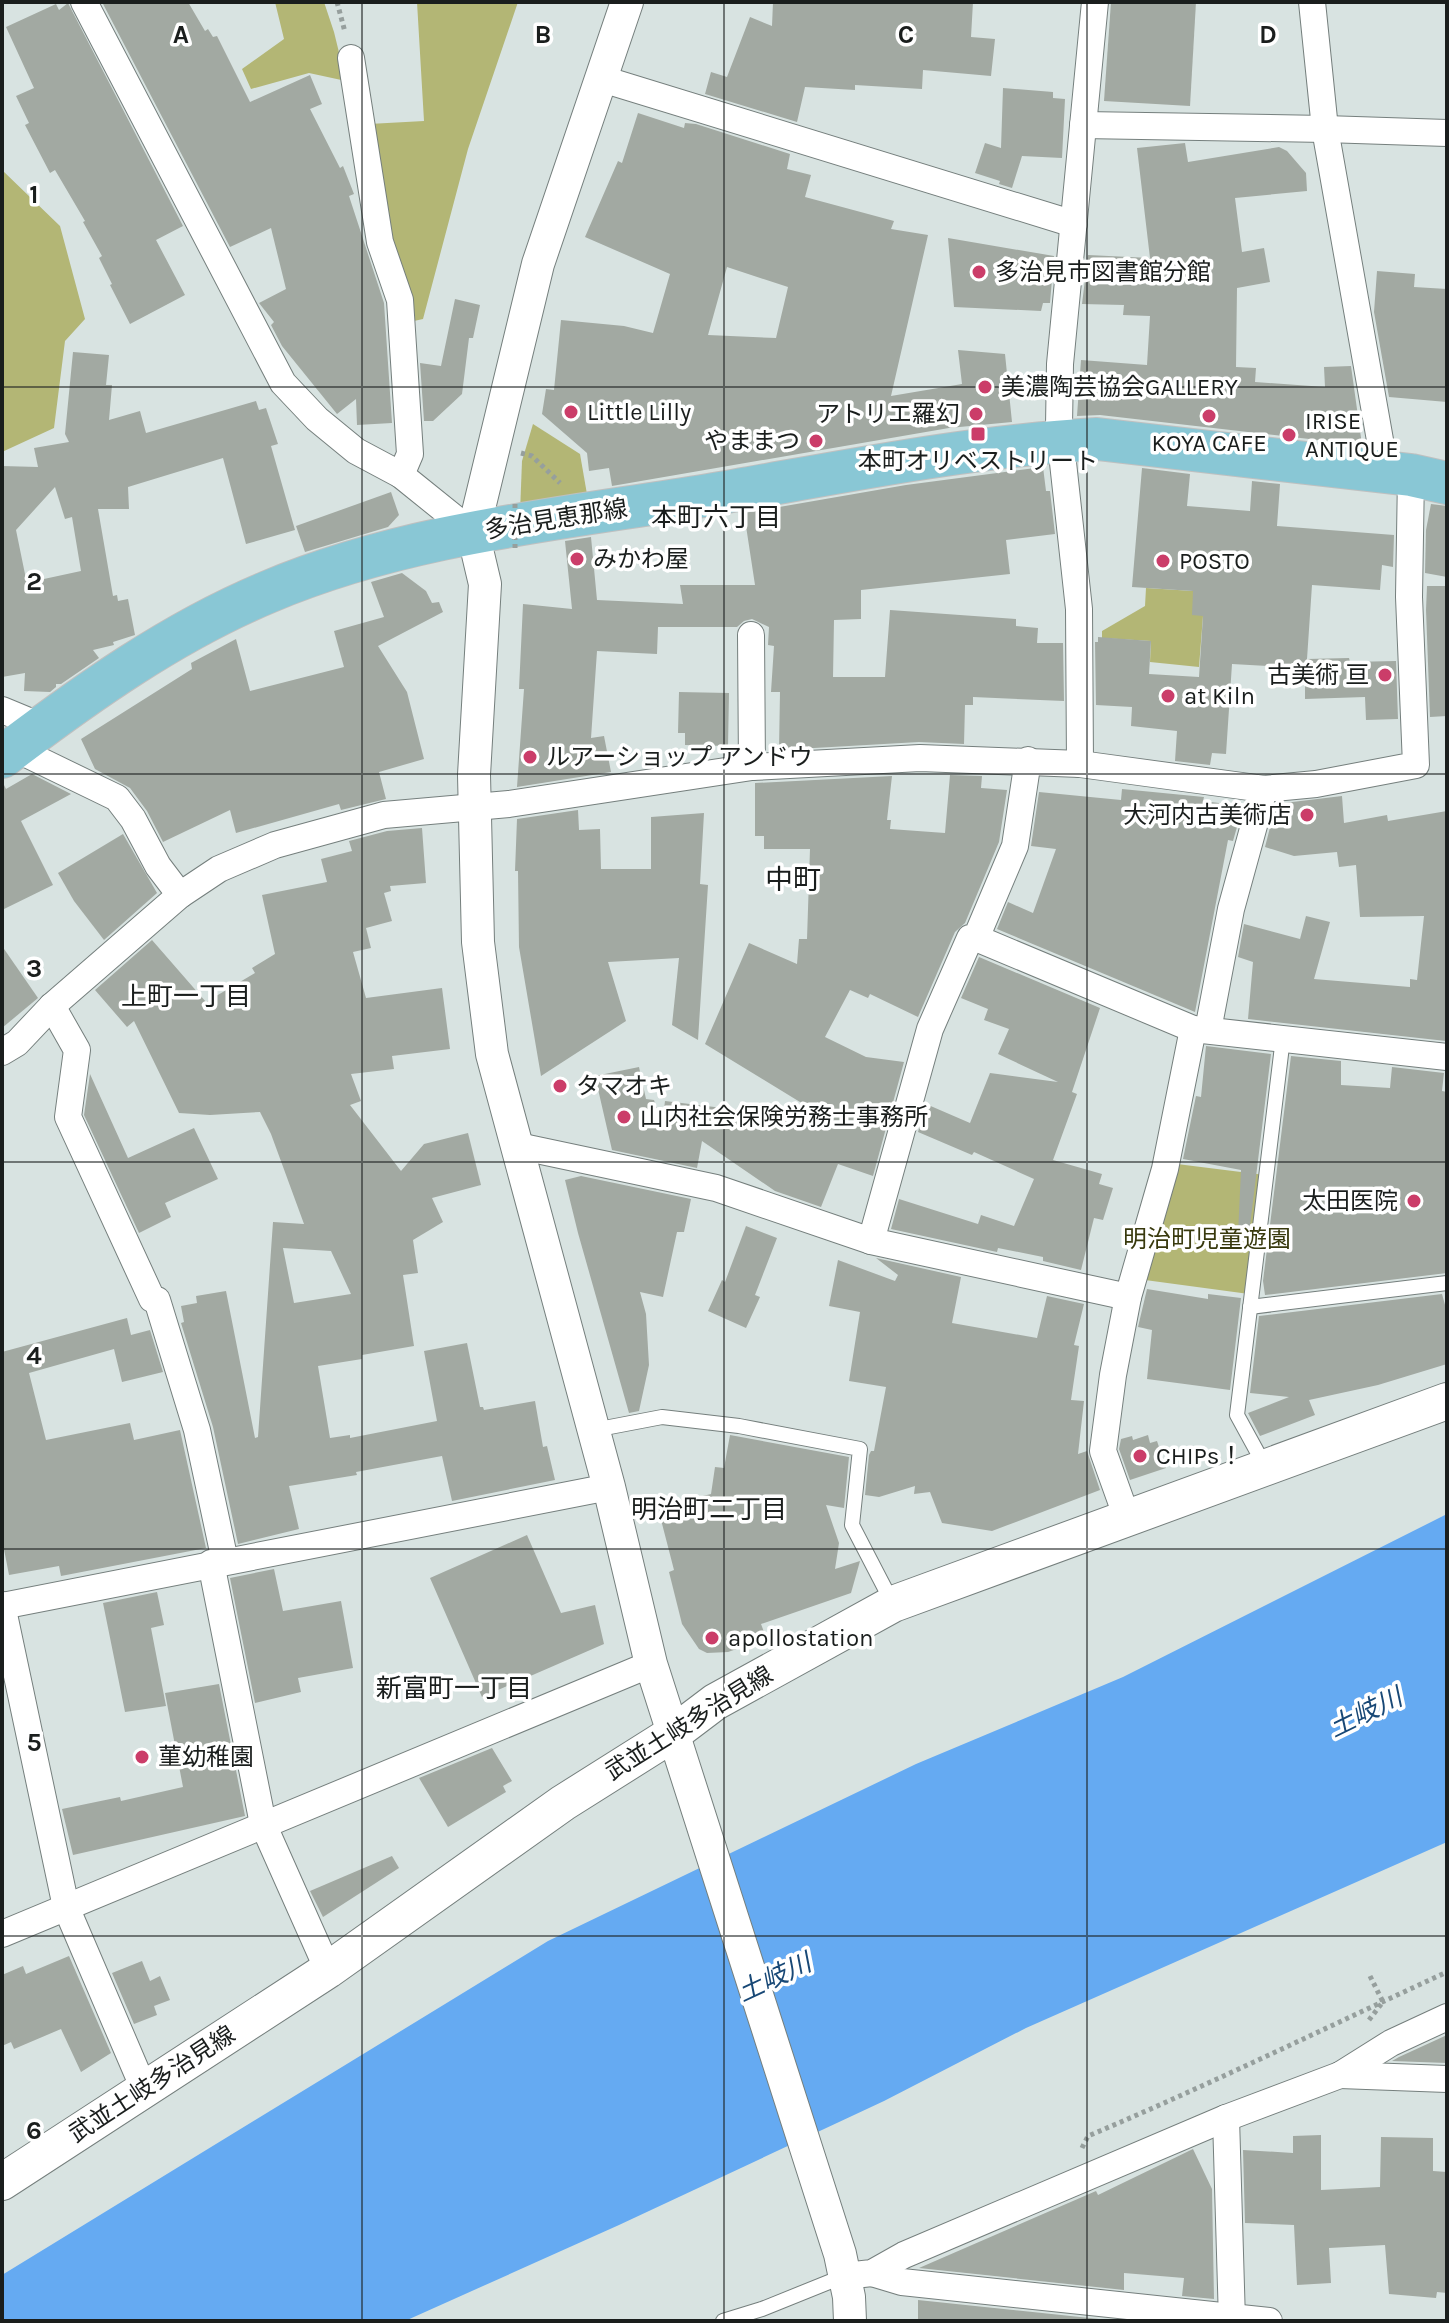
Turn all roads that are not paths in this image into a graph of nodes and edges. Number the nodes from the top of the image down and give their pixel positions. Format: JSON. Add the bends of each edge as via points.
{"nodes":[{"id":1,"x":84,"y":2,"type":"edge"},
{"id":2,"x":627,"y":2,"type":"edge"},
{"id":3,"x":1095,"y":2,"type":"edge"},
{"id":4,"x":1312,"y":2,"type":"edge"},
{"id":5,"x":351,"y":58,"type":"dead end"},
{"id":6,"x":599,"y":78,"type":"junction"},
{"id":7,"x":1083,"y":125,"type":"junction"},
{"id":8,"x":1325,"y":129,"type":"junction"},
{"id":9,"x":1447,"y":133,"type":"edge"},
{"id":10,"x":1074,"y":224,"type":"junction"},
{"id":11,"x":1059,"y":441,"type":"junction"},
{"id":12,"x":401,"y":475,"type":"junction"},
{"id":13,"x":1415,"y":477,"type":"edge"},
{"id":14,"x":473,"y":533,"type":"junction"},
{"id":15,"x":751,"y":635,"type":"dead end"},
{"id":16,"x":15,"y":735,"type":"edge"},
{"id":17,"x":1028,"y":760,"type":"junction"},
{"id":18,"x":1080,"y":764,"type":"junction"},
{"id":19,"x":752,"y":767,"type":"junction"},
{"id":20,"x":1264,"y":789,"type":"junction"},
{"id":21,"x":476,"y":809,"type":"junction"},
{"id":22,"x":180,"y":895,"type":"junction"},
{"id":23,"x":976,"y":938,"type":"junction"},
{"id":24,"x":52,"y":1006,"type":"junction"},
{"id":25,"x":1200,"y":1030,"type":"junction"},
{"id":26,"x":1283,"y":1038,"type":"junction"},
{"id":27,"x":2,"y":1052,"type":"edge"},
{"id":28,"x":1447,"y":1057,"type":"edge"},
{"id":29,"x":518,"y":1146,"type":"junction"},
{"id":30,"x":871,"y":1241,"type":"junction"},
{"id":31,"x":1447,"y":1283,"type":"edge"},
{"id":32,"x":1128,"y":1297,"type":"junction"},
{"id":33,"x":1250,"y":1307,"type":"junction"},
{"id":34,"x":1447,"y":1401,"type":"edge"},
{"id":35,"x":594,"y":1430,"type":"junction"},
{"id":36,"x":1266,"y":1468,"type":"junction"},
{"id":37,"x":609,"y":1487,"type":"junction"},
{"id":38,"x":1127,"y":1518,"type":"junction"},
{"id":39,"x":218,"y":1562,"type":"junction"},
{"id":40,"x":893,"y":1604,"type":"junction"},
{"id":41,"x":2,"y":1605,"type":"edge"},
{"id":42,"x":651,"y":1664,"type":"junction"},
{"id":43,"x":677,"y":1746,"type":"junction"},
{"id":44,"x":263,"y":1824,"type":"junction"},
{"id":45,"x":66,"y":1907,"type":"junction"},
{"id":46,"x":2,"y":1934,"type":"edge"},
{"id":47,"x":328,"y":1970,"type":"junction"},
{"id":48,"x":1447,"y":2017,"type":"edge"},
{"id":49,"x":1340,"y":2075,"type":"junction"},
{"id":50,"x":1447,"y":2079,"type":"edge"},
{"id":51,"x":144,"y":2089,"type":"junction"},
{"id":52,"x":1226,"y":2118,"type":"junction"},
{"id":53,"x":2,"y":2182,"type":"edge"},
{"id":54,"x":852,"y":2268,"type":"junction"},
{"id":55,"x":1232,"y":2319,"type":"edge"},
{"id":56,"x":723,"y":2321,"type":"edge"},
{"id":57,"x":850,"y":2321,"type":"edge"},
{"id":58,"x":1269,"y":2321,"type":"edge"}],
"edges":[{"from":1,"to":12,"type":"street","via":[[283,383],[356,451]]},
{"from":2,"to":6,"type":"street"},
{"from":3,"to":7,"type":"street"},
{"from":4,"to":8,"type":"street"},
{"from":5,"to":12,"type":"street","via":[[380,242],[400,300],[410,454]]},
{"from":6,"to":10,"type":"street"},
{"from":6,"to":14,"type":"street","via":[[538,264]]},
{"from":7,"to":8,"type":"street"},
{"from":7,"to":10,"type":"street"},
{"from":8,"to":9,"type":"street"},
{"from":8,"to":13,"type":"street"},
{"from":10,"to":11,"type":"street","via":[[1060,364]]},
{"from":11,"to":13,"type":"main road","name":"多治見恵那線","via":[[1097,439]]},
{"from":11,"to":14,"type":"main road","name":"多治見恵那線","via":[[884,464]]},
{"from":11,"to":18,"type":"street","via":[[1079,609]]},
{"from":12,"to":14,"type":"street"},
{"from":13,"to":20,"type":"street","via":[[1409,597],[1416,765]]},
{"from":14,"to":16,"type":"main road","name":"多治見恵那線","via":[[365,558],[268,592],[189,631]]},
{"from":14,"to":21,"type":"street","via":[[485,584]]},
{"from":15,"to":19,"type":"street"},
{"from":16,"to":22,"type":"street","via":[[117,798]]},
{"from":17,"to":18,"type":"street"},
{"from":17,"to":19,"type":"street","via":[[920,758]]},
{"from":17,"to":23,"type":"street","via":[[1015,846]]},
{"from":18,"to":20,"type":"street"},
{"from":19,"to":21,"type":"street"},
{"from":20,"to":25,"type":"street"},
{"from":21,"to":22,"type":"street","via":[[384,815],[275,845],[219,869]]},
{"from":21,"to":29,"type":"street","via":[[478,942],[492,1054]]},
{"from":22,"to":24,"type":"street"},
{"from":23,"to":25,"type":"street"},
{"from":23,"to":30,"type":"street","via":[[970,938],[930,1029]]},
{"from":24,"to":27,"type":"street"},
{"from":24,"to":39,"type":"street","via":[[77,1050],[68,1117],[165,1321],[197,1430]]},
{"from":25,"to":26,"type":"street"},
{"from":25,"to":32,"type":"street"},
{"from":26,"to":28,"type":"street"},
{"from":26,"to":33,"type":"lane"},
{"from":29,"to":30,"type":"street","via":[[716,1188]]},
{"from":29,"to":35,"type":"street"},
{"from":30,"to":32,"type":"street"},
{"from":31,"to":33,"type":"lane"},
{"from":32,"to":38,"type":"street","via":[[1103,1451]]},
{"from":33,"to":36,"type":"lane","via":[[1237,1415]]},
{"from":34,"to":36,"type":"main road","name":"武並土岐多治見線"},
{"from":35,"to":37,"type":"street"},
{"from":35,"to":40,"type":"lane","via":[[662,1417],[860,1449],[852,1525]]},
{"from":36,"to":38,"type":"main road","name":"武並土岐多治見線"},
{"from":37,"to":39,"type":"street"},
{"from":37,"to":42,"type":"street"},
{"from":38,"to":40,"type":"main road","name":"武並土岐多治見線"},
{"from":39,"to":41,"type":"street"},
{"from":39,"to":44,"type":"street"},
{"from":40,"to":43,"type":"main road","name":"武並土岐多治見線","via":[[715,1702]]},
{"from":41,"to":45,"type":"street"},
{"from":42,"to":43,"type":"street"},
{"from":42,"to":44,"type":"street"},
{"from":43,"to":47,"type":"main road","name":"武並土岐多治見線","via":[[563,1803]]},
{"from":43,"to":54,"type":"street"},
{"from":44,"to":45,"type":"street"},
{"from":44,"to":47,"type":"street"},
{"from":45,"to":46,"type":"street"},
{"from":45,"to":51,"type":"street"},
{"from":47,"to":51,"type":"main road","name":"武並土岐多治見線"},
{"from":48,"to":49,"type":"street"},
{"from":49,"to":50,"type":"street"},
{"from":49,"to":52,"type":"street"},
{"from":51,"to":53,"type":"main road","name":"武並土岐多治見線"},
{"from":52,"to":54,"type":"street","via":[[904,2255]]},
{"from":52,"to":55,"type":"street"},
{"from":54,"to":55,"type":"street","via":[[902,2282]]},
{"from":54,"to":56,"type":"lane"},
{"from":54,"to":57,"type":"street"},
{"from":55,"to":58,"type":"street"}]}
